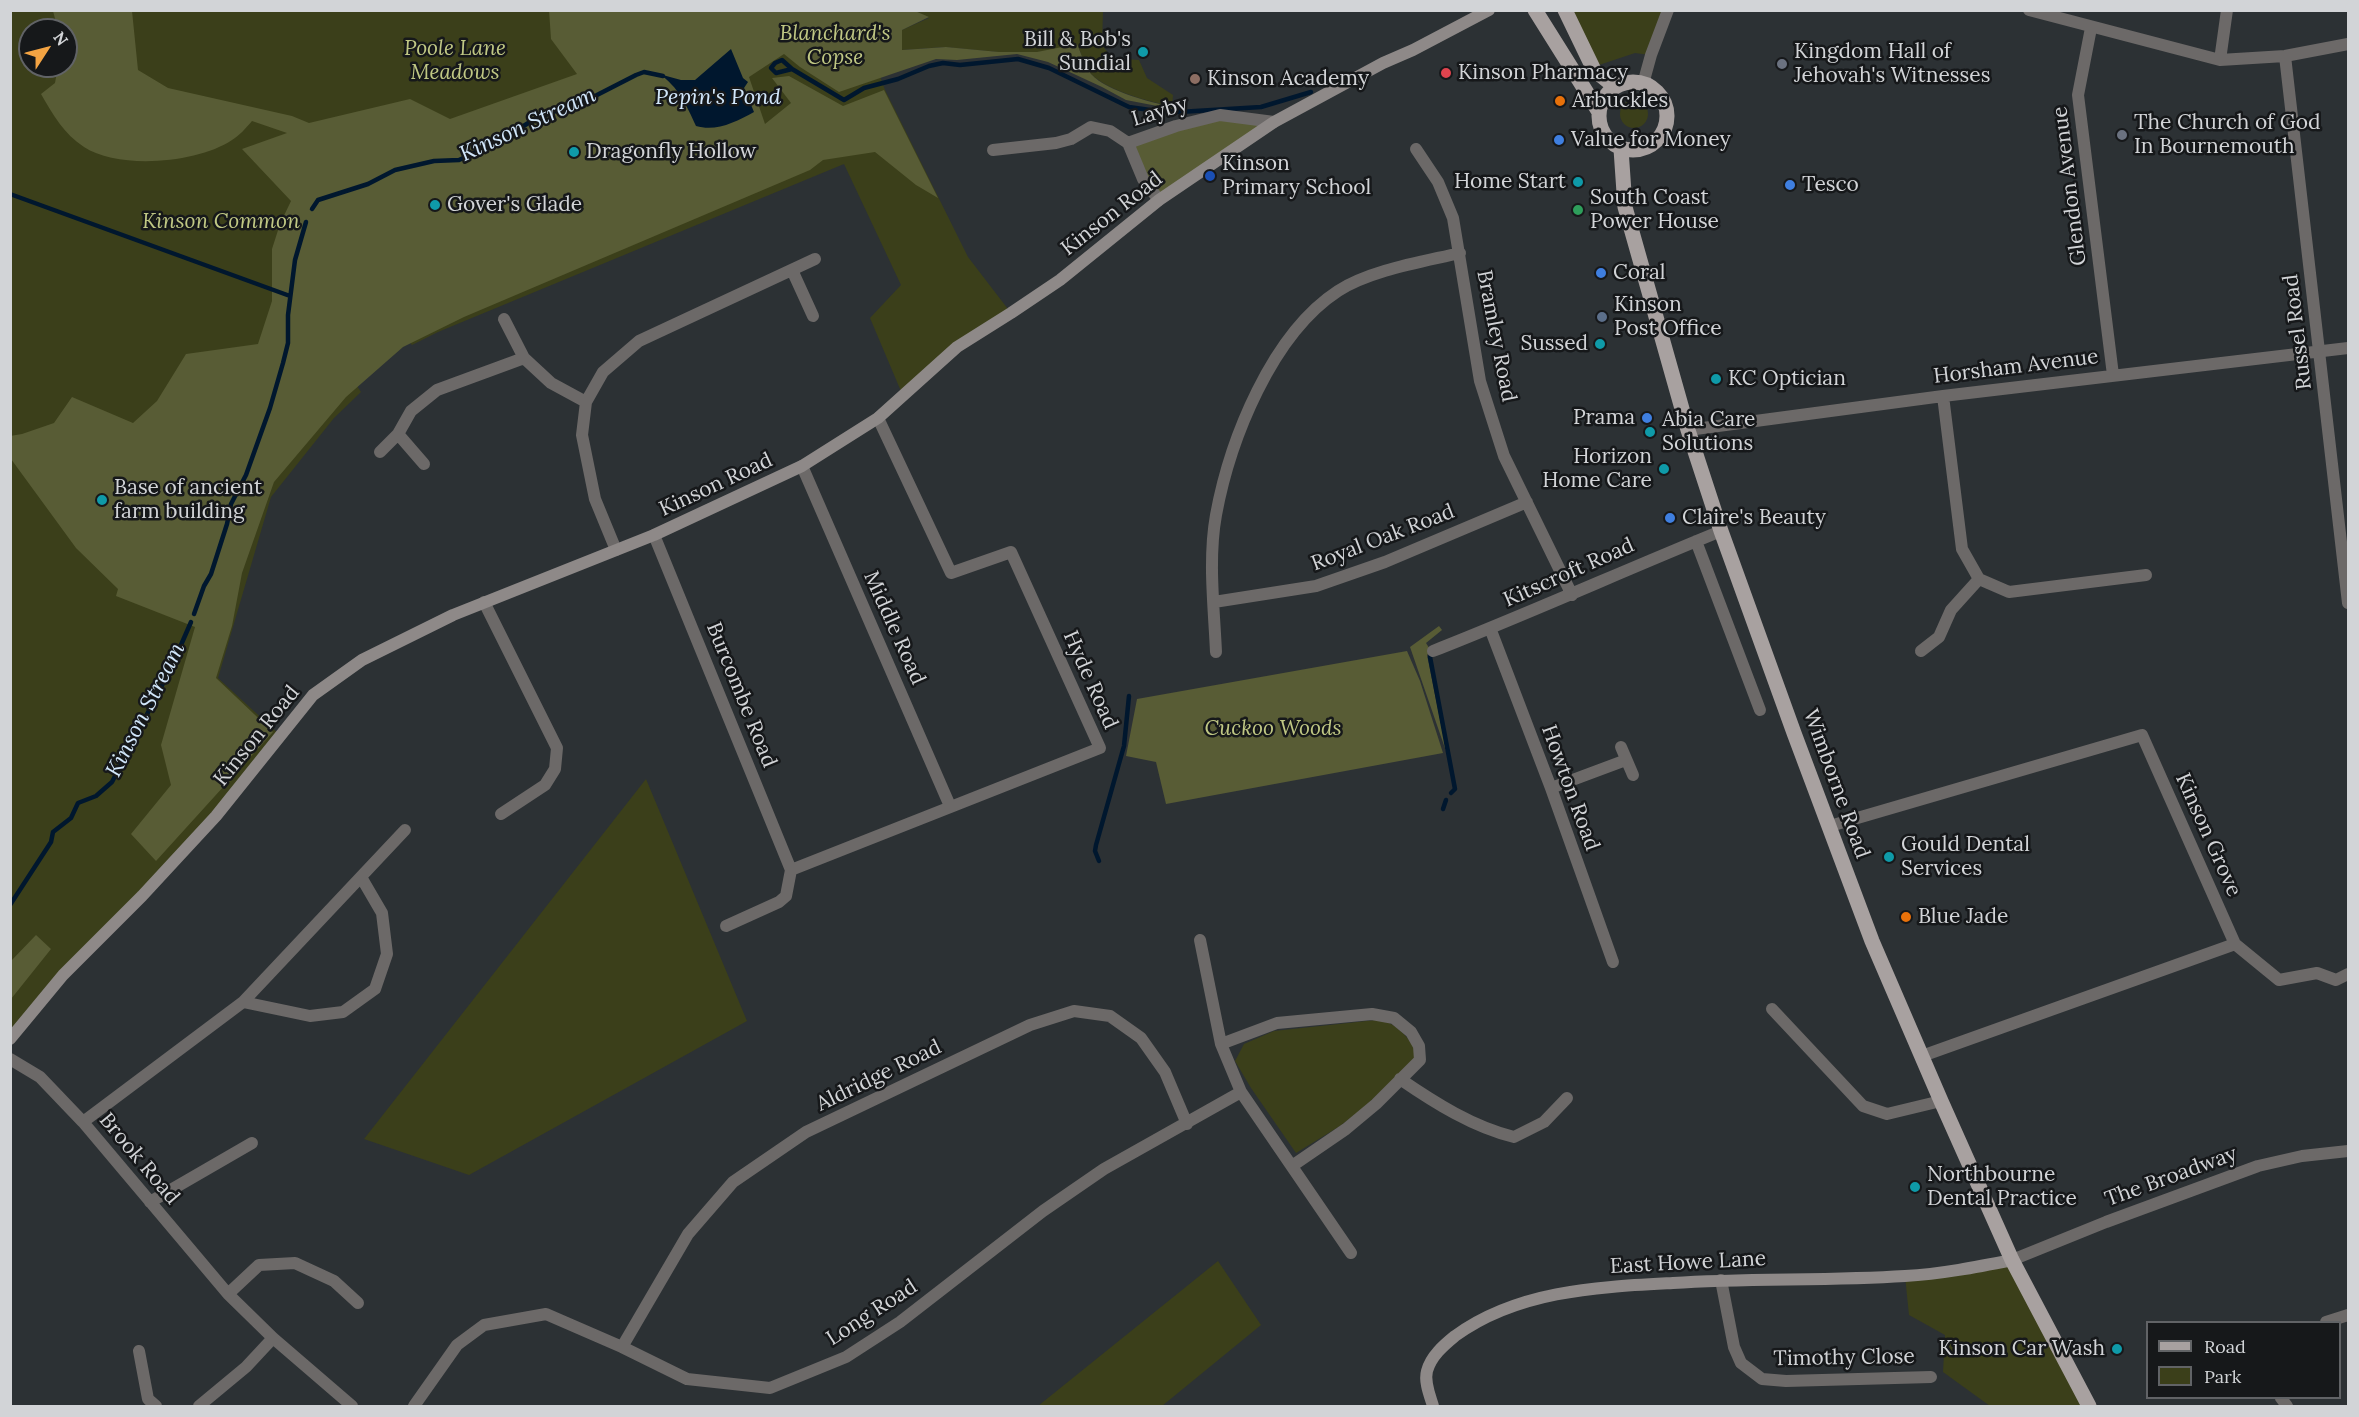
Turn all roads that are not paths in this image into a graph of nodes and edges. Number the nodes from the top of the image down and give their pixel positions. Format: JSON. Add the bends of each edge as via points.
{"nodes":[{"id":1,"x":1489,"y":10,"type":"edge"},
{"id":2,"x":1534,"y":10,"type":"edge"},
{"id":3,"x":1565,"y":10,"type":"edge"},
{"id":4,"x":1668,"y":10,"type":"edge"},
{"id":5,"x":2029,"y":10,"type":"edge"},
{"id":6,"x":2227,"y":10,"type":"edge"},
{"id":7,"x":2091,"y":28,"type":"junction"},
{"id":8,"x":2349,"y":44,"type":"edge"},
{"id":9,"x":2285,"y":56,"type":"junction"},
{"id":10,"x":2220,"y":60,"type":"junction"},
{"id":11,"x":1643,"y":84,"type":"junction"},
{"id":12,"x":1615,"y":87,"type":"junction"},
{"id":13,"x":1599,"y":112,"type":"junction"},
{"id":14,"x":1274,"y":122,"type":"junction"},
{"id":15,"x":1128,"y":143,"type":"junction"},
{"id":16,"x":1416,"y":149,"type":"dead end"},
{"id":17,"x":1622,"y":149,"type":"junction"},
{"id":18,"x":993,"y":150,"type":"dead end"},
{"id":19,"x":1159,"y":201,"type":"junction"},
{"id":20,"x":1460,"y":253,"type":"junction"},
{"id":21,"x":815,"y":259,"type":"dead end"},
{"id":22,"x":792,"y":270,"type":"junction"},
{"id":23,"x":813,"y":316,"type":"dead end"},
{"id":24,"x":504,"y":319,"type":"dead end"},
{"id":25,"x":2349,"y":348,"type":"edge"},
{"id":26,"x":2320,"y":351,"type":"junction"},
{"id":27,"x":525,"y":358,"type":"junction"},
{"id":28,"x":2113,"y":375,"type":"junction"},
{"id":29,"x":1943,"y":396,"type":"junction"},
{"id":30,"x":586,"y":402,"type":"junction"},
{"id":31,"x":878,"y":418,"type":"junction"},
{"id":32,"x":1688,"y":430,"type":"junction"},
{"id":33,"x":398,"y":434,"type":"junction"},
{"id":34,"x":380,"y":452,"type":"dead end"},
{"id":35,"x":424,"y":464,"type":"dead end"},
{"id":36,"x":802,"y":466,"type":"junction"},
{"id":37,"x":1527,"y":502,"type":"junction"},
{"id":38,"x":1721,"y":531,"type":"junction"},
{"id":39,"x":654,"y":535,"type":"junction"},
{"id":40,"x":1696,"y":541,"type":"junction"},
{"id":41,"x":616,"y":550,"type":"junction"},
{"id":42,"x":2146,"y":575,"type":"dead end"},
{"id":43,"x":1979,"y":579,"type":"junction"},
{"id":44,"x":1572,"y":595,"type":"junction"},
{"id":45,"x":1214,"y":602,"type":"junction"},
{"id":46,"x":484,"y":603,"type":"junction"},
{"id":47,"x":2349,"y":603,"type":"edge"},
{"id":48,"x":1490,"y":628,"type":"junction"},
{"id":49,"x":1433,"y":651,"type":"dead end"},
{"id":50,"x":1921,"y":651,"type":"dead end"},
{"id":51,"x":1216,"y":652,"type":"dead end"},
{"id":52,"x":1760,"y":710,"type":"dead end"},
{"id":53,"x":1621,"y":747,"type":"dead end"},
{"id":54,"x":1626,"y":760,"type":"junction"},
{"id":55,"x":1633,"y":775,"type":"dead end"},
{"id":56,"x":1551,"y":788,"type":"junction"},
{"id":57,"x":950,"y":806,"type":"junction"},
{"id":58,"x":501,"y":814,"type":"dead end"},
{"id":59,"x":1830,"y":826,"type":"junction"},
{"id":60,"x":405,"y":830,"type":"dead end"},
{"id":61,"x":791,"y":870,"type":"junction"},
{"id":62,"x":361,"y":877,"type":"junction"},
{"id":63,"x":726,"y":926,"type":"dead end"},
{"id":64,"x":1200,"y":940,"type":"dead end"},
{"id":65,"x":2235,"y":944,"type":"junction"},
{"id":66,"x":1613,"y":962,"type":"dead end"},
{"id":67,"x":2349,"y":974,"type":"edge"},
{"id":68,"x":243,"y":1002,"type":"junction"},
{"id":69,"x":1772,"y":1009,"type":"dead end"},
{"id":70,"x":10,"y":1039,"type":"edge"},
{"id":71,"x":1221,"y":1044,"type":"junction"},
{"id":72,"x":1922,"y":1056,"type":"junction"},
{"id":73,"x":10,"y":1059,"type":"edge"},
{"id":74,"x":1400,"y":1079,"type":"junction"},
{"id":75,"x":1240,"y":1092,"type":"junction"},
{"id":76,"x":1567,"y":1098,"type":"dead end"},
{"id":77,"x":1941,"y":1101,"type":"junction"},
{"id":78,"x":83,"y":1122,"type":"junction"},
{"id":79,"x":1187,"y":1124,"type":"junction"},
{"id":80,"x":252,"y":1143,"type":"dead end"},
{"id":81,"x":2349,"y":1151,"type":"edge"},
{"id":82,"x":1292,"y":1166,"type":"junction"},
{"id":83,"x":150,"y":1202,"type":"junction"},
{"id":84,"x":1351,"y":1253,"type":"dead end"},
{"id":85,"x":2012,"y":1260,"type":"junction"},
{"id":86,"x":1721,"y":1280,"type":"junction"},
{"id":87,"x":228,"y":1294,"type":"junction"},
{"id":88,"x":358,"y":1303,"type":"dead end"},
{"id":89,"x":2349,"y":1315,"type":"edge"},
{"id":90,"x":2332,"y":1321,"type":"edge"},
{"id":91,"x":273,"y":1338,"type":"junction"},
{"id":92,"x":622,"y":1347,"type":"junction"},
{"id":93,"x":139,"y":1351,"type":"dead end"},
{"id":94,"x":1931,"y":1377,"type":"dead end"},
{"id":95,"x":156,"y":1407,"type":"edge"},
{"id":96,"x":199,"y":1407,"type":"edge"},
{"id":97,"x":352,"y":1407,"type":"edge"},
{"id":98,"x":414,"y":1407,"type":"edge"},
{"id":99,"x":1433,"y":1407,"type":"edge"},
{"id":100,"x":2089,"y":1407,"type":"edge"}],
"edges":[{"from":1,"to":14,"type":"street","name":"Kinson Road"},
{"from":2,"to":13,"type":"main road"},
{"from":3,"to":12,"type":"main road","via":[[1594,70]]},
{"from":4,"to":11,"type":"street"},
{"from":5,"to":7,"type":"street"},
{"from":6,"to":10,"type":"street"},
{"from":7,"to":10,"type":"street"},
{"from":7,"to":28,"type":"street","name":"Glendon Avenue","via":[[2078,95]]},
{"from":8,"to":9,"type":"street"},
{"from":9,"to":10,"type":"street"},
{"from":9,"to":26,"type":"street","name":"Russel Road"},
{"from":11,"to":12,"type":"main road"},
{"from":11,"to":17,"type":"main road","via":[[1664,101],[1666,127],[1653,144],[1632,151]]},
{"from":12,"to":13,"type":"main road"},
{"from":13,"to":17,"type":"main road","via":[[1602,130]]},
{"from":14,"to":15,"type":"street","name":"Layby","via":[[1220,115]]},
{"from":14,"to":19,"type":"street","name":"Kinson Road"},
{"from":15,"to":18,"type":"street","via":[[1110,131],[1091,127],[1056,143]]},
{"from":15,"to":19,"type":"street","via":[[1143,179]]},
{"from":16,"to":20,"type":"street","name":"Bramley Road","via":[[1438,182],[1453,218]]},
{"from":17,"to":32,"type":"main road","name":"Wimborne Road","via":[[1625,207]]},
{"from":19,"to":31,"type":"street","name":"Kinson Road","via":[[1060,280],[957,347]]},
{"from":20,"to":37,"type":"street","name":"Bramley Road","via":[[1480,381],[1504,456]]},
{"from":20,"to":45,"type":"street","via":[[1354,282],[1305,318],[1288,338],[1234,445],[1216,516]]},
{"from":21,"to":22,"type":"street"},
{"from":22,"to":23,"type":"street"},
{"from":22,"to":30,"type":"street","via":[[639,341],[603,372]]},
{"from":24,"to":27,"type":"street"},
{"from":25,"to":26,"type":"street","name":"Horsham Avenue"},
{"from":26,"to":28,"type":"street","name":"Horsham Avenue"},
{"from":26,"to":47,"type":"street","name":"Russel Road"},
{"from":27,"to":30,"type":"street","via":[[551,383]]},
{"from":27,"to":33,"type":"street","via":[[437,390],[411,411]]},
{"from":28,"to":29,"type":"street","name":"Horsham Avenue"},
{"from":29,"to":32,"type":"street","name":"Horsham Avenue"},
{"from":29,"to":43,"type":"street","via":[[1962,549]]},
{"from":30,"to":41,"type":"street","via":[[582,435],[586,456],[596,499]]},
{"from":31,"to":36,"type":"street","name":"Kinson Road"},
{"from":31,"to":57,"type":"street","name":"Hyde Road","via":[[951,573],[1011,552],[1100,748]]},
{"from":32,"to":38,"type":"main road","name":"Wimborne Road"},
{"from":33,"to":34,"type":"street"},
{"from":33,"to":35,"type":"street"},
{"from":36,"to":39,"type":"street","name":"Kinson Road"},
{"from":36,"to":57,"type":"street","name":"Middle Road"},
{"from":37,"to":44,"type":"street","name":"Bramley Road"},
{"from":37,"to":45,"type":"street","name":"Royal Oak Road","via":[[1385,562],[1316,586]]},
{"from":38,"to":40,"type":"street","name":"Kitscroft Road"},
{"from":38,"to":59,"type":"main road","name":"Wimborne Road"},
{"from":39,"to":41,"type":"street","name":"Kinson Road"},
{"from":39,"to":61,"type":"street","name":"Burcombe Road"},
{"from":40,"to":44,"type":"street","name":"Kitscroft Road"},
{"from":40,"to":52,"type":"street"},
{"from":41,"to":46,"type":"street","name":"Kinson Road"},
{"from":42,"to":43,"type":"street","via":[[2009,591]]},
{"from":43,"to":50,"type":"street","via":[[1951,610],[1939,637]]},
{"from":44,"to":48,"type":"street","name":"Kitscroft Road"},
{"from":45,"to":51,"type":"street"},
{"from":46,"to":58,"type":"street","via":[[557,748],[555,769],[545,785]]},
{"from":46,"to":70,"type":"street","name":"Kinson Road","via":[[362,660],[313,695],[216,816],[63,975]]},
{"from":48,"to":49,"type":"street","name":"Kitscroft Road"},
{"from":48,"to":56,"type":"street","name":"Howton Road"},
{"from":53,"to":54,"type":"street"},
{"from":54,"to":55,"type":"street"},
{"from":54,"to":56,"type":"street"},
{"from":56,"to":66,"type":"street","name":"Howton Road"},
{"from":57,"to":61,"type":"street","name":"Hyde Road"},
{"from":59,"to":65,"type":"street","name":"Kinson Grove","via":[[2142,735]]},
{"from":59,"to":72,"type":"main road","name":"Wimborne Road","via":[[1872,941]]},
{"from":60,"to":62,"type":"street"},
{"from":61,"to":63,"type":"street","via":[[786,896]]},
{"from":62,"to":68,"type":"street"},
{"from":62,"to":68,"type":"street","via":[[382,913],[387,954],[375,989],[343,1012],[310,1016]]},
{"from":64,"to":71,"type":"street"},
{"from":65,"to":67,"type":"street","via":[[2279,981],[2317,973],[2336,980]]},
{"from":65,"to":72,"type":"street"},
{"from":68,"to":78,"type":"street"},
{"from":69,"to":77,"type":"street","via":[[1863,1106],[1887,1114]]},
{"from":71,"to":74,"type":"street","via":[[1277,1023],[1372,1014],[1394,1018],[1412,1032],[1419,1046],[1420,1060]]},
{"from":71,"to":75,"type":"street"},
{"from":72,"to":77,"type":"main road","name":"Wimborne Road"},
{"from":73,"to":78,"type":"street","name":"Brook Road","via":[[40,1077]]},
{"from":74,"to":76,"type":"street","via":[[1491,1131],[1514,1137],[1544,1122]]},
{"from":74,"to":82,"type":"street","via":[[1346,1129]]},
{"from":75,"to":79,"type":"street","name":"Long Road"},
{"from":75,"to":82,"type":"street"},
{"from":77,"to":85,"type":"main road","name":"Wimborne Road"},
{"from":78,"to":83,"type":"street","name":"Brook Road"},
{"from":79,"to":92,"type":"street","name":"Long Road","via":[[1104,1168],[900,1322],[846,1357],[770,1388],[687,1379]]},
{"from":79,"to":92,"type":"street","name":"Aldridge Road","via":[[1165,1072],[1141,1038],[1110,1016],[1074,1011],[1030,1025],[806,1132],[733,1182],[688,1234]]},
{"from":80,"to":83,"type":"street"},
{"from":81,"to":85,"type":"street","name":"The Broadway","via":[[2258,1166]]},
{"from":82,"to":84,"type":"street"},
{"from":83,"to":87,"type":"street","name":"Brook Road"},
{"from":85,"to":86,"type":"street","name":"East Howe Lane","via":[[1905,1276]]},
{"from":85,"to":100,"type":"main road","name":"Wimborne Road"},
{"from":86,"to":94,"type":"street","name":"Timothy Close","via":[[1741,1363],[1762,1379]]},
{"from":86,"to":99,"type":"street","name":"East Howe Lane","via":[[1575,1290],[1524,1303],[1472,1324],[1444,1345],[1427,1370]]},
{"from":87,"to":88,"type":"street","via":[[259,1265],[295,1263],[334,1281]]},
{"from":87,"to":91,"type":"street","name":"Brook Road"},
{"from":89,"to":90,"type":"street"},
{"from":91,"to":96,"type":"street"},
{"from":91,"to":97,"type":"street","name":"Brook Road"},
{"from":92,"to":98,"type":"street","name":"Long Road","via":[[546,1314],[484,1325],[457,1345]]},
{"from":93,"to":95,"type":"street","via":[[148,1399]]}]}
